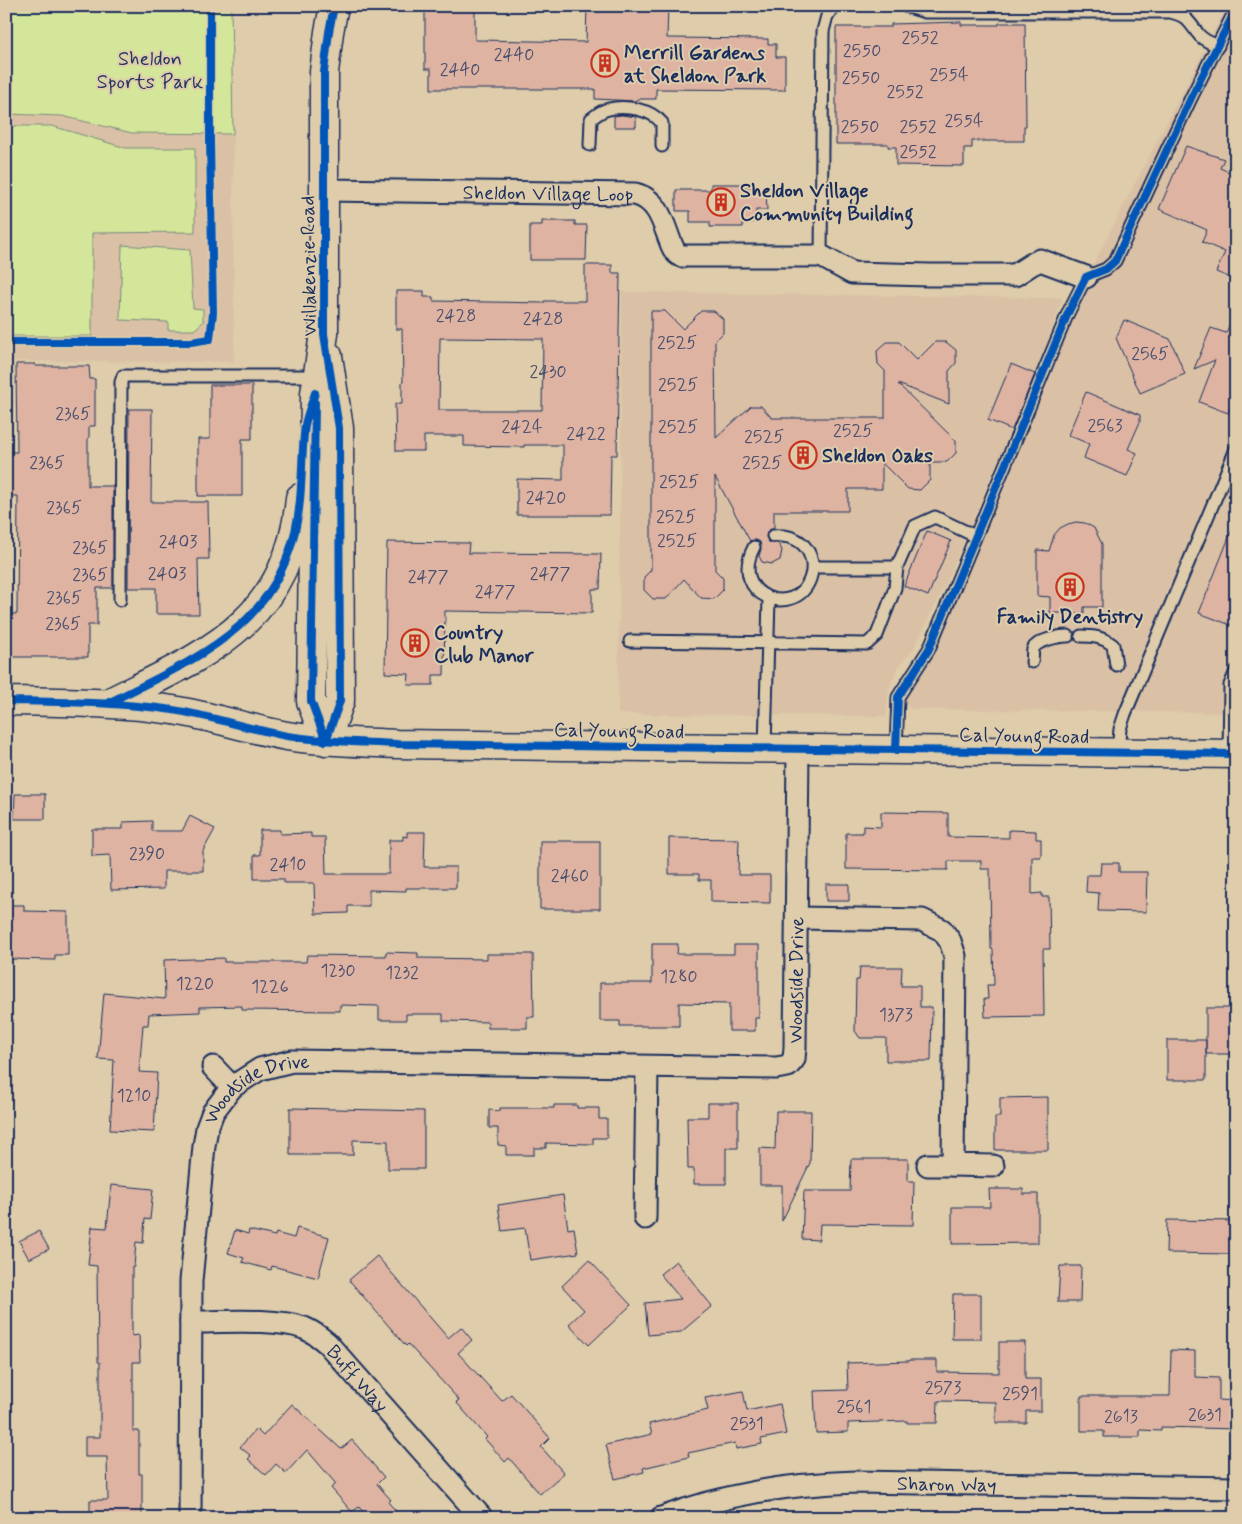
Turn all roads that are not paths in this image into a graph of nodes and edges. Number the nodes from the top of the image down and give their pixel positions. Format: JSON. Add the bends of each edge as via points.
{"nodes":[{"id":1,"x":334,"y":6,"type":"edge"},
{"id":2,"x":834,"y":6,"type":"edge"},
{"id":3,"x":905,"y":6,"type":"edge"},
{"id":4,"x":1236,"y":9,"type":"edge"},
{"id":5,"x":1218,"y":46,"type":"junction"},
{"id":6,"x":590,"y":145,"type":"dead end"},
{"id":7,"x":662,"y":146,"type":"dead end"},
{"id":8,"x":323,"y":190,"type":"junction"},
{"id":9,"x":821,"y":256,"type":"junction"},
{"id":10,"x":1086,"y":276,"type":"junction"},
{"id":11,"x":324,"y":334,"type":"junction"},
{"id":12,"x":316,"y":385,"type":"junction"},
{"id":13,"x":1236,"y":449,"type":"edge"},
{"id":14,"x":773,"y":536,"type":"dead end"},
{"id":15,"x":975,"y":536,"type":"junction"},
{"id":16,"x":754,"y":547,"type":"dead end"},
{"id":17,"x":812,"y":567,"type":"junction"},
{"id":18,"x":897,"y":567,"type":"junction"},
{"id":19,"x":769,"y":598,"type":"junction"},
{"id":20,"x":120,"y":600,"type":"dead end"},
{"id":21,"x":1068,"y":636,"type":"dead end"},
{"id":22,"x":1082,"y":636,"type":"dead end"},
{"id":23,"x":630,"y":641,"type":"dead end"},
{"id":24,"x":768,"y":644,"type":"junction"},
{"id":25,"x":1032,"y":662,"type":"dead end"},
{"id":26,"x":1116,"y":665,"type":"dead end"},
{"id":27,"x":1236,"y":671,"type":"edge"},
{"id":28,"x":6,"y":701,"type":"edge"},
{"id":29,"x":106,"y":704,"type":"junction"},
{"id":30,"x":326,"y":741,"type":"junction"},
{"id":31,"x":765,"y":748,"type":"junction"},
{"id":32,"x":798,"y":749,"type":"junction"},
{"id":33,"x":896,"y":750,"type":"junction"},
{"id":34,"x":1118,"y":752,"type":"junction"},
{"id":35,"x":1232,"y":754,"type":"edge"},
{"id":36,"x":797,"y":918,"type":"junction"},
{"id":37,"x":213,"y":1067,"type":"dead end"},
{"id":38,"x":647,"y":1067,"type":"junction"},
{"id":39,"x":232,"y":1087,"type":"junction"},
{"id":40,"x":928,"y":1165,"type":"dead end"},
{"id":41,"x":953,"y":1165,"type":"junction"},
{"id":42,"x":994,"y":1166,"type":"dead end"},
{"id":43,"x":645,"y":1218,"type":"dead end"},
{"id":44,"x":191,"y":1322,"type":"junction"},
{"id":45,"x":1236,"y":1488,"type":"edge"},
{"id":46,"x":190,"y":1518,"type":"edge"},
{"id":47,"x":482,"y":1518,"type":"edge"},
{"id":48,"x":661,"y":1518,"type":"edge"}],
"edges":[{"from":1,"to":8,"type":"street","name":"Willakenzie Road","via":[[324,72]]},
{"from":2,"to":9,"type":"lane","via":[[823,31]]},
{"from":3,"to":5,"type":"lane","via":[[925,12],[1170,12],[1186,18],[1202,37]]},
{"from":4,"to":5,"type":"lane"},
{"from":5,"to":10,"type":"lane","via":[[1115,261],[1106,269]]},
{"from":6,"to":7,"type":"lane","via":[[591,119],[611,108],[640,109],[657,118],[662,123]]},
{"from":8,"to":9,"type":"street","name":"Sheldon Village Loop","via":[[635,194],[646,198],[659,212],[677,255]]},
{"from":8,"to":11,"type":"street","name":"Willakenzie Road"},
{"from":9,"to":10,"type":"street","name":"Sheldon Village Loop","via":[[857,274],[1011,276],[1040,260]]},
{"from":10,"to":15,"type":"lane"},
{"from":11,"to":12,"type":"street","name":"Willakenzie Road"},
{"from":11,"to":30,"type":"street","name":"Willakenzie Road","via":[[339,428],[340,701]]},
{"from":12,"to":20,"type":"lane","via":[[123,376]]},
{"from":12,"to":29,"type":"street","via":[[306,425],[298,516],[287,560],[274,586],[238,629],[217,645],[183,666]]},
{"from":12,"to":30,"type":"street","name":"Willakenzie Road","via":[[311,701]]},
{"from":13,"to":34,"type":"lane","via":[[1125,714]]},
{"from":14,"to":17,"type":"lane","via":[[794,538],[803,544]]},
{"from":15,"to":18,"type":"lane","via":[[935,517],[915,526]]},
{"from":15,"to":33,"type":"lane","via":[[929,649],[898,696]]},
{"from":16,"to":19,"type":"lane","via":[[747,567],[749,578],[754,588]]},
{"from":17,"to":18,"type":"lane"},
{"from":17,"to":19,"type":"lane","via":[[809,583],[794,597],[784,600]]},
{"from":18,"to":24,"type":"lane","via":[[895,588],[877,636],[867,644]]},
{"from":19,"to":24,"type":"lane"},
{"from":21,"to":25,"type":"lane","via":[[1057,636],[1036,646]]},
{"from":22,"to":26,"type":"lane","via":[[1094,636],[1113,645]]},
{"from":23,"to":24,"type":"lane"},
{"from":24,"to":31,"type":"lane"},
{"from":27,"to":35,"type":"lane","via":[[1230,685]]},
{"from":28,"to":29,"type":"street","name":"Cal Young Road"},
{"from":29,"to":30,"type":"street","name":"Cal Young Road","via":[[174,710],[287,736]]},
{"from":30,"to":31,"type":"street","name":"Cal Young Road"},
{"from":31,"to":32,"type":"street","name":"Cal Young Road"},
{"from":32,"to":33,"type":"street","name":"Cal Young Road"},
{"from":32,"to":36,"type":"street","name":"Woodside Drive"},
{"from":33,"to":34,"type":"street","name":"Cal Young Road"},
{"from":34,"to":35,"type":"street","name":"Cal Young Road"},
{"from":36,"to":38,"type":"street","name":"Woodside Drive","via":[[792,1063],[776,1068]]},
{"from":36,"to":41,"type":"street","via":[[915,919],[936,926],[950,941],[954,956]]},
{"from":37,"to":39,"type":"street"},
{"from":38,"to":39,"type":"street","name":"Woodside Drive","via":[[292,1061],[260,1069]]},
{"from":38,"to":43,"type":"street"},
{"from":39,"to":44,"type":"street","name":"Woodside Drive","via":[[213,1112],[204,1146],[191,1281]]},
{"from":40,"to":41,"type":"street"},
{"from":41,"to":42,"type":"street"},
{"from":44,"to":46,"type":"street","name":"Woodside Drive"},
{"from":44,"to":47,"type":"street","name":"Buff Way","via":[[279,1323],[318,1335]]},
{"from":45,"to":48,"type":"street","name":"Sharon Way","via":[[819,1483],[752,1491]]}]}
